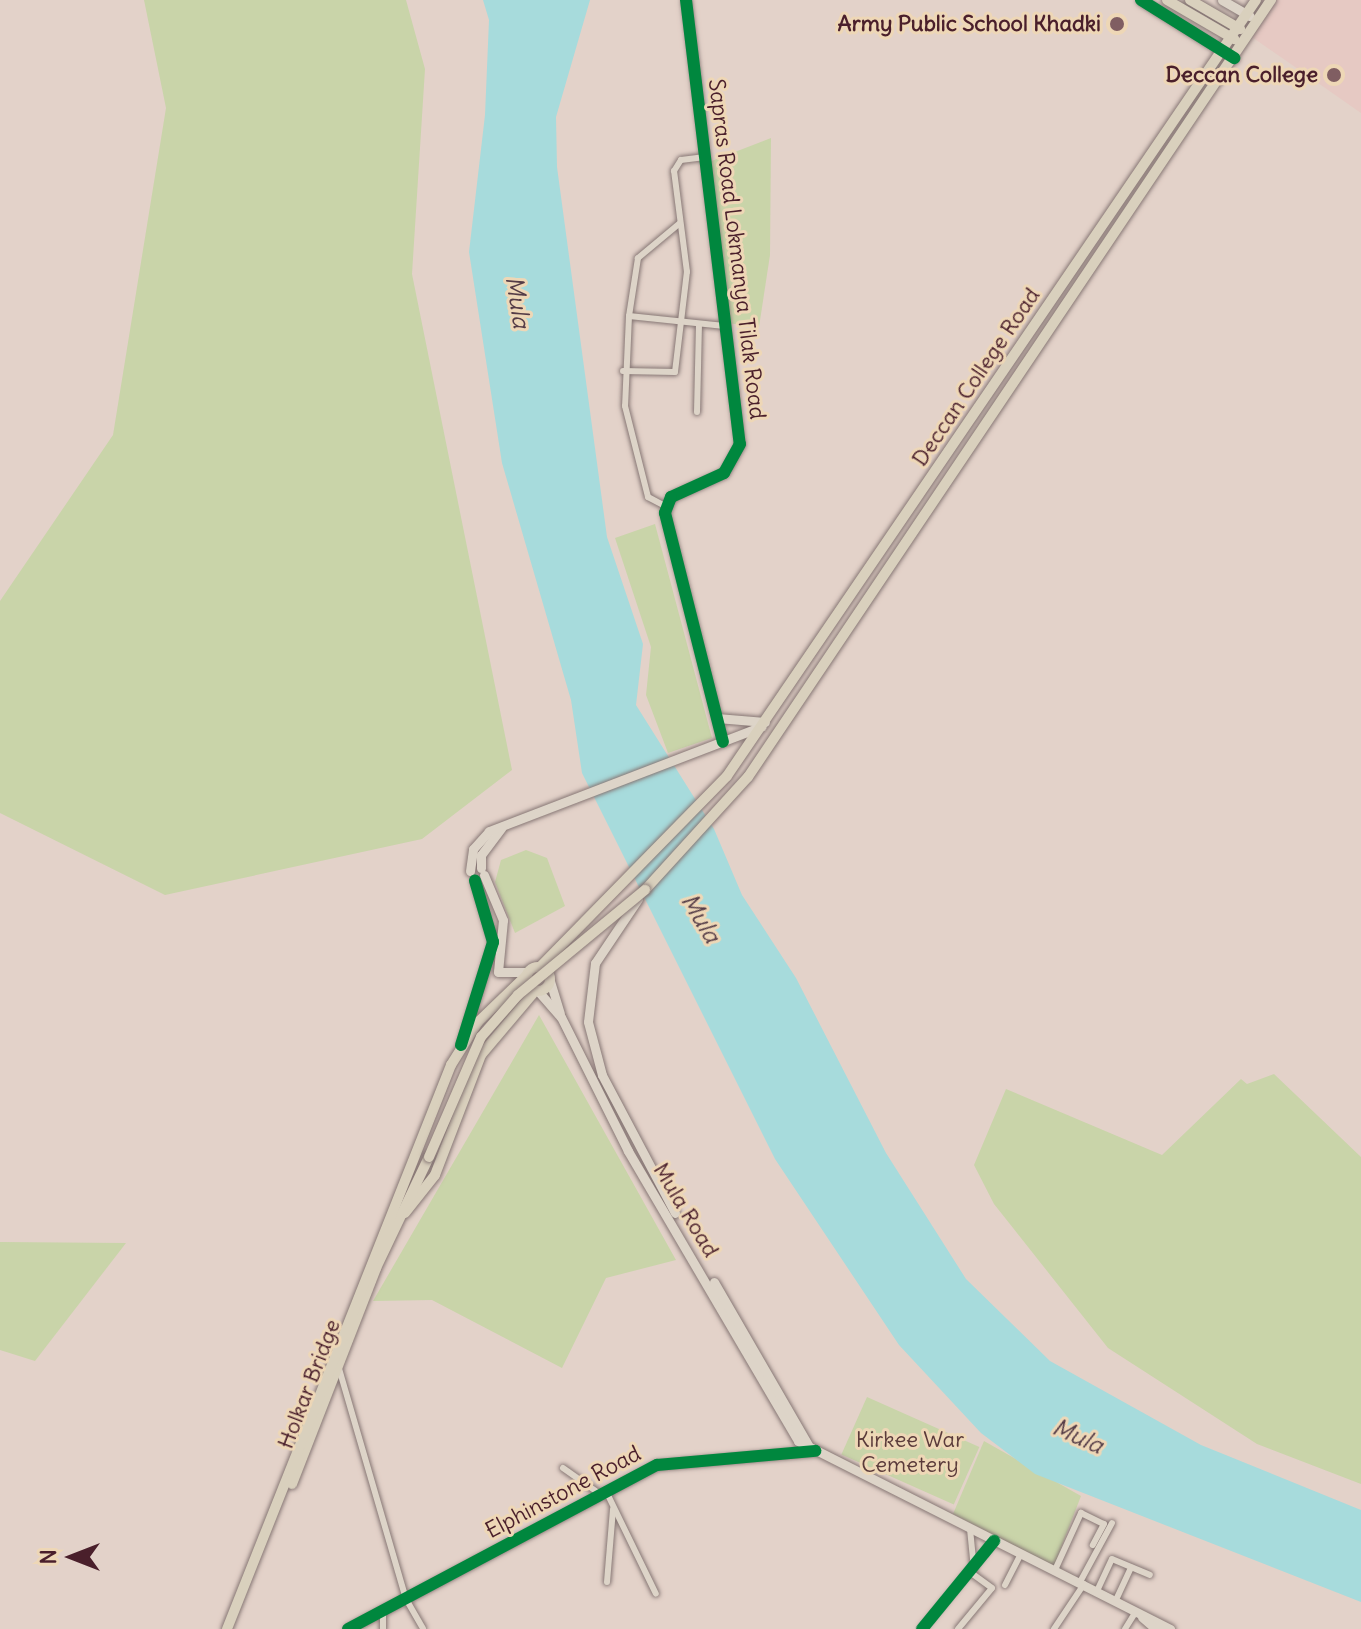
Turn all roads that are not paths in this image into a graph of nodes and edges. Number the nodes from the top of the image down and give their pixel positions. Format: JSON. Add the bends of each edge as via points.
{"nodes":[{"id":1,"x":686,"y":0,"type":"edge"},
{"id":2,"x":1141,"y":0,"type":"edge"},
{"id":3,"x":1167,"y":0,"type":"edge"},
{"id":4,"x":1190,"y":0,"type":"edge"},
{"id":5,"x":1222,"y":0,"type":"edge"},
{"id":6,"x":1256,"y":0,"type":"edge"},
{"id":7,"x":1271,"y":0,"type":"edge"},
{"id":8,"x":1247,"y":14,"type":"junction"},
{"id":9,"x":1258,"y":21,"type":"junction"},
{"id":10,"x":1238,"y":27,"type":"junction"},
{"id":11,"x":1231,"y":38,"type":"junction"},
{"id":12,"x":1246,"y":40,"type":"junction"},
{"id":13,"x":1224,"y":50,"type":"junction"},
{"id":14,"x":1234,"y":58,"type":"junction"},
{"id":15,"x":705,"y":157,"type":"junction"},
{"id":16,"x":680,"y":223,"type":"junction"},
{"id":17,"x":629,"y":316,"type":"junction"},
{"id":18,"x":682,"y":322,"type":"junction"},
{"id":19,"x":699,"y":324,"type":"junction"},
{"id":20,"x":724,"y":326,"type":"junction"},
{"id":21,"x":623,"y":371,"type":"junction"},
{"id":22,"x":697,"y":412,"type":"dead end"},
{"id":23,"x":665,"y":506,"type":"junction"},
{"id":24,"x":717,"y":718,"type":"junction"},
{"id":25,"x":764,"y":724,"type":"junction"},
{"id":26,"x":742,"y":728,"type":"junction"},
{"id":27,"x":723,"y":742,"type":"junction"},
{"id":28,"x":503,"y":825,"type":"junction"},
{"id":29,"x":470,"y":871,"type":"junction"},
{"id":30,"x":483,"y":872,"type":"junction"},
{"id":31,"x":475,"y":881,"type":"junction"},
{"id":32,"x":645,"y":890,"type":"junction"},
{"id":33,"x":540,"y":967,"type":"junction"},
{"id":34,"x":528,"y":974,"type":"junction"},
{"id":35,"x":550,"y":981,"type":"junction"},
{"id":36,"x":537,"y":990,"type":"junction"},
{"id":37,"x":561,"y":1017,"type":"junction"},
{"id":38,"x":461,"y":1045,"type":"junction"},
{"id":39,"x":642,"y":1161,"type":"junction"},
{"id":40,"x":398,"y":1220,"type":"junction"},
{"id":41,"x":335,"y":1363,"type":"junction"},
{"id":42,"x":811,"y":1448,"type":"junction"},
{"id":43,"x":563,"y":1468,"type":"dead end"},
{"id":44,"x":603,"y":1493,"type":"junction"},
{"id":45,"x":613,"y":1506,"type":"junction"},
{"id":46,"x":1112,"y":1523,"type":"dead end"},
{"id":47,"x":970,"y":1529,"type":"junction"},
{"id":48,"x":994,"y":1541,"type":"junction"},
{"id":49,"x":1093,"y":1545,"type":"dead end"},
{"id":50,"x":1021,"y":1554,"type":"junction"},
{"id":51,"x":1131,"y":1568,"type":"junction"},
{"id":52,"x":1055,"y":1570,"type":"junction"},
{"id":53,"x":972,"y":1571,"type":"junction"},
{"id":54,"x":1150,"y":1575,"type":"dead end"},
{"id":55,"x":607,"y":1582,"type":"dead end"},
{"id":56,"x":1082,"y":1583,"type":"junction"},
{"id":57,"x":1005,"y":1585,"type":"dead end"},
{"id":58,"x":1097,"y":1591,"type":"junction"},
{"id":59,"x":656,"y":1594,"type":"dead end"},
{"id":60,"x":406,"y":1599,"type":"junction"},
{"id":61,"x":1115,"y":1602,"type":"junction"},
{"id":62,"x":383,"y":1611,"type":"junction"},
{"id":63,"x":1139,"y":1615,"type":"junction"},
{"id":64,"x":960,"y":1626,"type":"edge"},
{"id":65,"x":227,"y":1629,"type":"edge"},
{"id":66,"x":234,"y":1629,"type":"edge"},
{"id":67,"x":348,"y":1629,"type":"edge"},
{"id":68,"x":383,"y":1629,"type":"edge"},
{"id":69,"x":423,"y":1629,"type":"edge"},
{"id":70,"x":922,"y":1629,"type":"edge"},
{"id":71,"x":970,"y":1629,"type":"edge"},
{"id":72,"x":1054,"y":1629,"type":"edge"},
{"id":73,"x":1125,"y":1629,"type":"edge"},
{"id":74,"x":1156,"y":1629,"type":"edge"},
{"id":75,"x":1172,"y":1629,"type":"edge"},
{"id":76,"x":1182,"y":1629,"type":"edge"}],
"edges":[{"from":1,"to":15,"type":"street","name":"Sapras Road Lokmanya Tilak Road"},
{"from":2,"to":13,"type":"street"},
{"from":3,"to":11,"type":"main road"},
{"from":4,"to":10,"type":"main road"},
{"from":5,"to":8,"type":"street"},
{"from":6,"to":8,"type":"main road","name":"Deccan College Road"},
{"from":7,"to":9,"type":"main road","name":"Deccan College Road"},
{"from":8,"to":9,"type":"street"},
{"from":8,"to":10,"type":"main road","name":"Deccan College Road"},
{"from":9,"to":12,"type":"main road","name":"Deccan College Road"},
{"from":10,"to":11,"type":"main road","name":"Deccan College Road"},
{"from":10,"to":12,"type":"main road"},
{"from":11,"to":12,"type":"main road"},
{"from":11,"to":13,"type":"main road","name":"Deccan College Road"},
{"from":12,"to":14,"type":"main road","name":"Deccan College Road"},
{"from":13,"to":14,"type":"street"},
{"from":13,"to":25,"type":"main road","name":"Deccan College Road"},
{"from":14,"to":32,"type":"main road","name":"Deccan College Road","via":[[748,777]]},
{"from":15,"to":16,"type":"street","via":[[675,165]]},
{"from":15,"to":20,"type":"street","name":"Sapras Road Lokmanya Tilak Road"},
{"from":16,"to":17,"type":"street","via":[[638,258]]},
{"from":16,"to":18,"type":"street","via":[[687,272]]},
{"from":17,"to":18,"type":"street"},
{"from":17,"to":21,"type":"street"},
{"from":18,"to":19,"type":"street"},
{"from":18,"to":21,"type":"street","via":[[675,372]]},
{"from":19,"to":20,"type":"street"},
{"from":19,"to":22,"type":"street"},
{"from":20,"to":23,"type":"street","name":"Sapras Road Lokmanya Tilak Road","via":[[738,452],[718,478]]},
{"from":21,"to":23,"type":"street","via":[[646,491]]},
{"from":23,"to":24,"type":"street"},
{"from":24,"to":26,"type":"street"},
{"from":24,"to":27,"type":"street"},
{"from":25,"to":26,"type":"street"},
{"from":25,"to":33,"type":"main road","name":"Deccan College Road","via":[[727,776],[608,905]]},
{"from":26,"to":27,"type":"street"},
{"from":27,"to":28,"type":"street"},
{"from":28,"to":29,"type":"street","via":[[477,841]]},
{"from":28,"to":30,"type":"street","via":[[481,855]]},
{"from":29,"to":30,"type":"street"},
{"from":29,"to":31,"type":"street"},
{"from":30,"to":31,"type":"street"},
{"from":30,"to":34,"type":"street","via":[[503,920],[498,972]]},
{"from":31,"to":38,"type":"street","via":[[493,942]]},
{"from":32,"to":39,"type":"street","bridge":true,"via":[[601,950],[587,994],[595,1058]]},
{"from":32,"to":40,"type":"main road","name":"Holkar Bridge","bridge":true,"via":[[518,995],[481,1037]]},
{"from":33,"to":34,"type":"main road"},
{"from":33,"to":35,"type":"main road"},
{"from":34,"to":36,"type":"main road"},
{"from":34,"to":38,"type":"main road"},
{"from":35,"to":36,"type":"main road"},
{"from":35,"to":37,"type":"street"},
{"from":36,"to":37,"type":"street","name":"Mula Road"},
{"from":36,"to":40,"type":"main road","via":[[481,1055],[435,1175]]},
{"from":37,"to":39,"type":"street","name":"Mula Road"},
{"from":38,"to":41,"type":"main road"},
{"from":39,"to":42,"type":"street","name":"Mula Road","via":[[765,1378]]},
{"from":40,"to":41,"type":"main road","name":"Holkar Bridge"},
{"from":41,"to":60,"type":"street"},
{"from":41,"to":65,"type":"main road"},
{"from":41,"to":66,"type":"main road","name":"Holkar Bridge"},
{"from":42,"to":44,"type":"street","name":"Elphinstone Road","via":[[657,1465]]},
{"from":42,"to":47,"type":"street"},
{"from":43,"to":44,"type":"street"},
{"from":44,"to":45,"type":"street"},
{"from":44,"to":60,"type":"street","name":"Elphinstone Road"},
{"from":45,"to":55,"type":"street"},
{"from":45,"to":59,"type":"street"},
{"from":46,"to":56,"type":"street"},
{"from":47,"to":48,"type":"street"},
{"from":47,"to":53,"type":"street"},
{"from":48,"to":50,"type":"street"},
{"from":48,"to":53,"type":"street"},
{"from":49,"to":52,"type":"street","via":[[1104,1524],[1081,1513]]},
{"from":50,"to":52,"type":"street"},
{"from":50,"to":57,"type":"street"},
{"from":51,"to":54,"type":"street"},
{"from":51,"to":58,"type":"street","via":[[1112,1559]]},
{"from":51,"to":61,"type":"street"},
{"from":52,"to":56,"type":"street"},
{"from":53,"to":64,"type":"street","via":[[992,1588]]},
{"from":53,"to":70,"type":"street"},
{"from":56,"to":58,"type":"street"},
{"from":56,"to":72,"type":"street"},
{"from":58,"to":61,"type":"street"},
{"from":60,"to":62,"type":"street","name":"Elphinstone Road"},
{"from":60,"to":69,"type":"street"},
{"from":61,"to":63,"type":"street"},
{"from":62,"to":67,"type":"street","name":"Elphinstone Road"},
{"from":62,"to":68,"type":"street"},
{"from":63,"to":73,"type":"street"},
{"from":63,"to":74,"type":"street"},
{"from":63,"to":75,"type":"street"},
{"from":64,"to":71,"type":"street"},
{"from":75,"to":76,"type":"street"}]}
